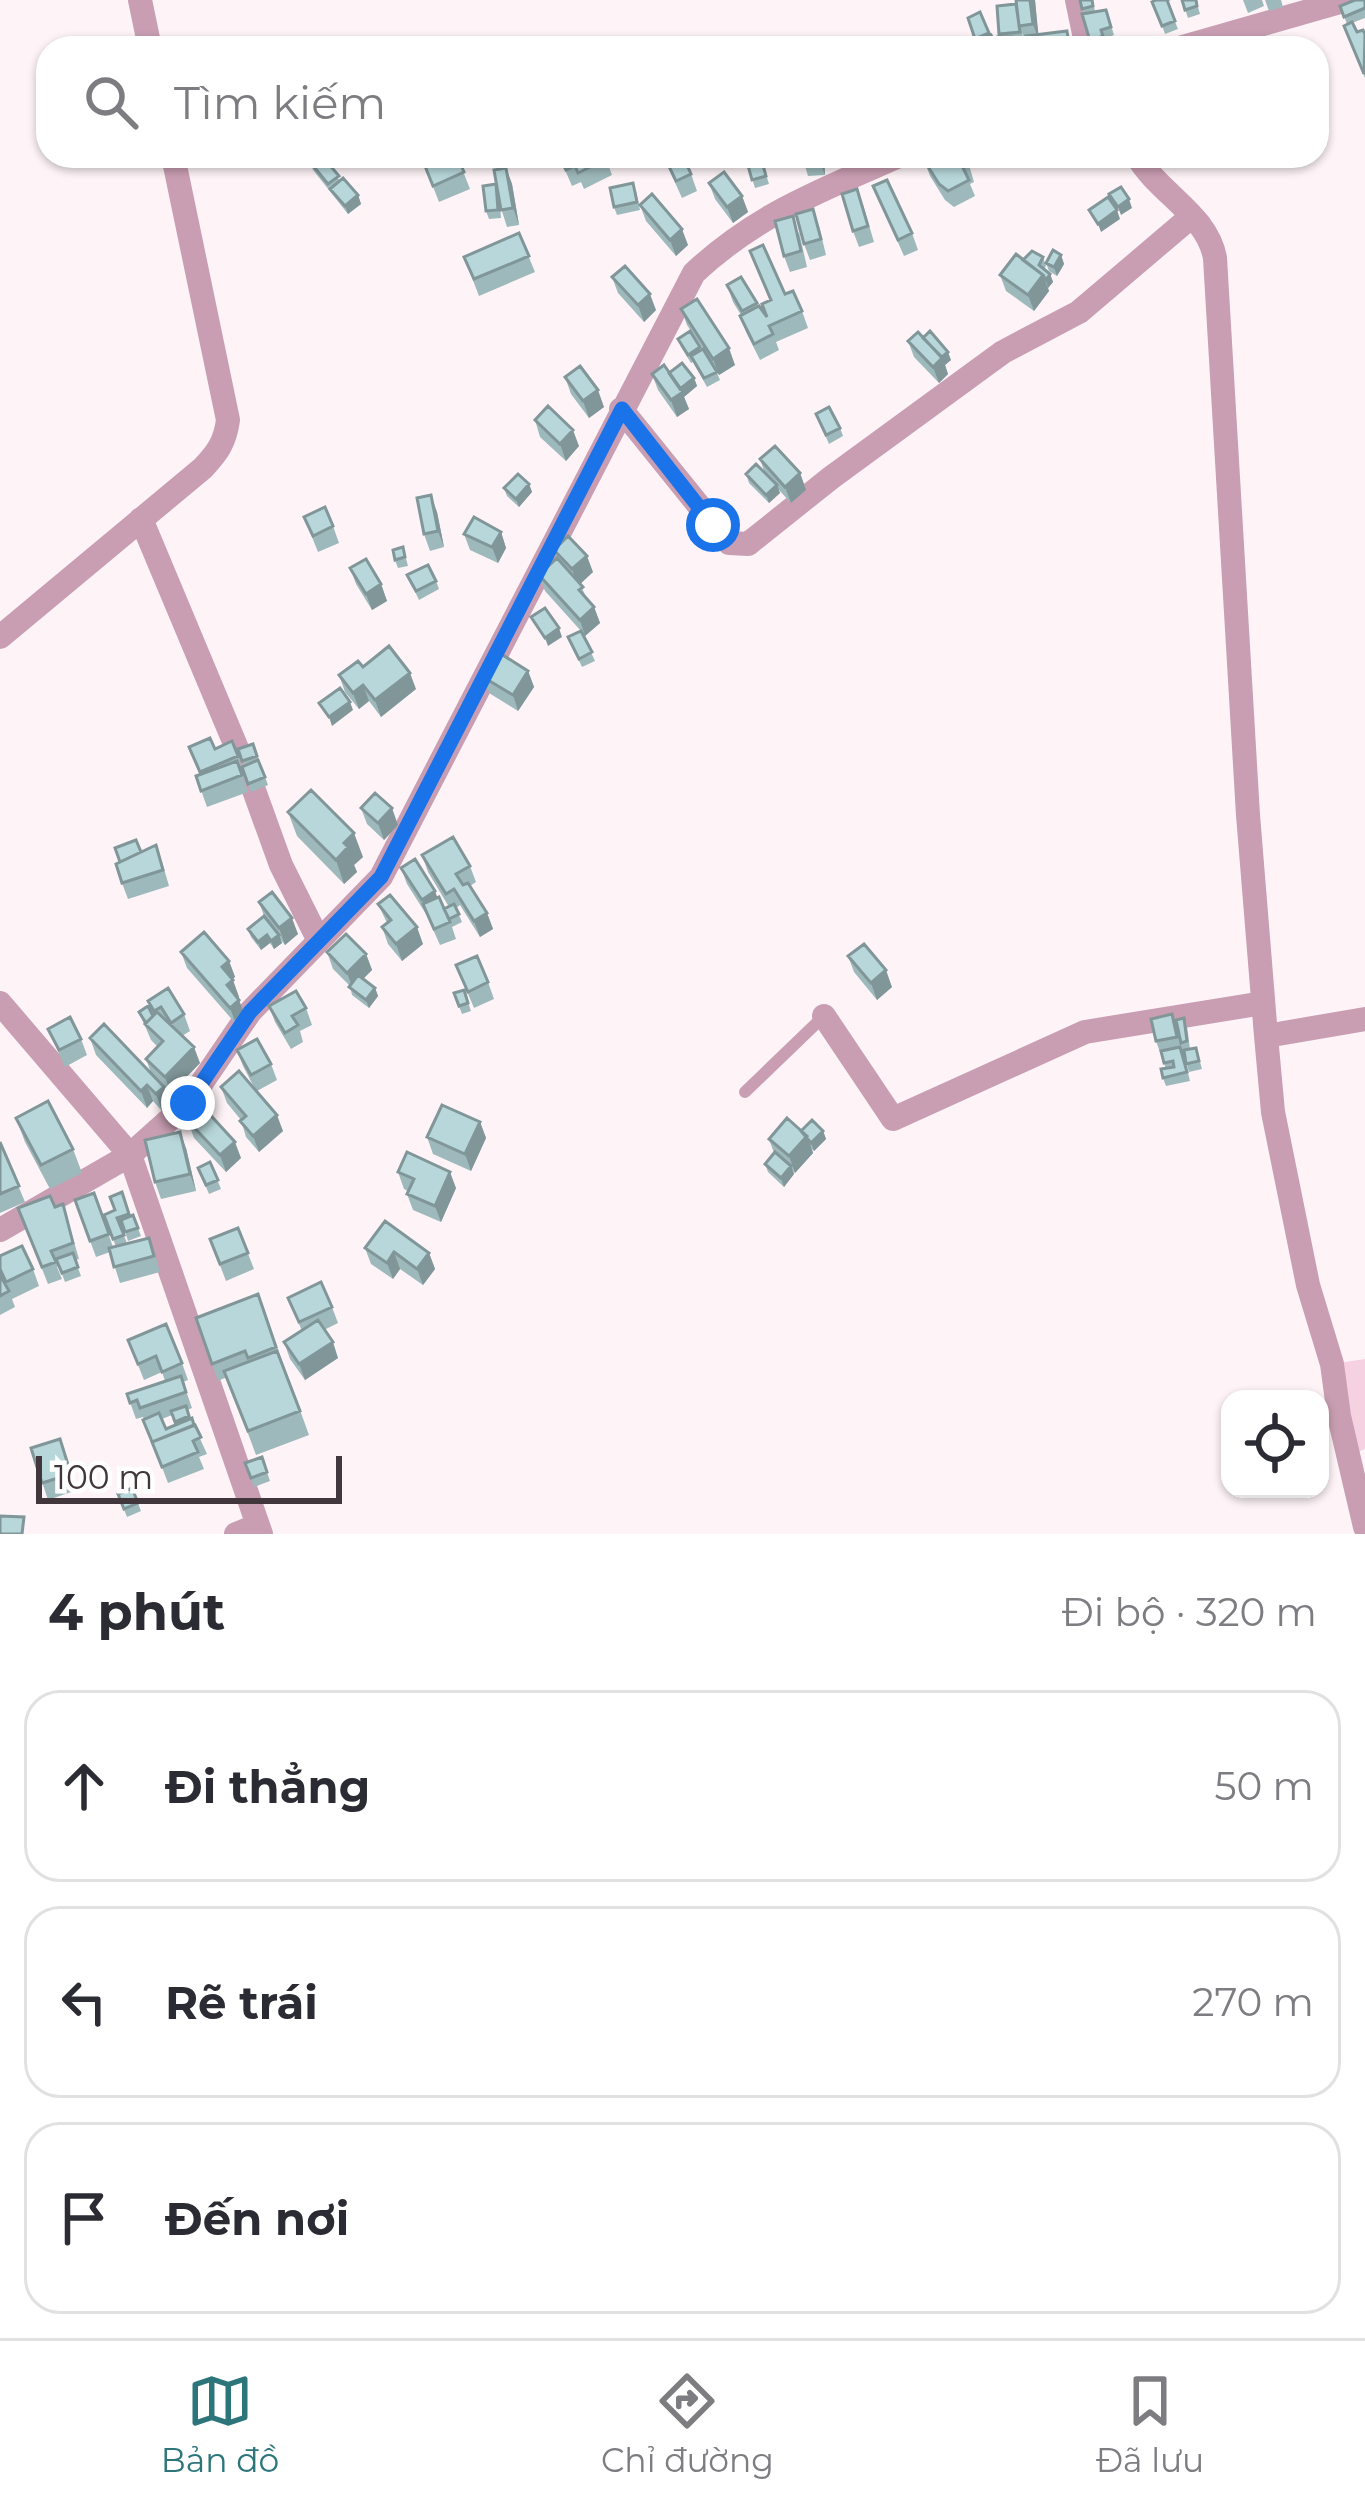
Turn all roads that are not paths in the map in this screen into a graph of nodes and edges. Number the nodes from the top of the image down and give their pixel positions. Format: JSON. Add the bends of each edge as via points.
{"nodes":[{"id":1,"x":140,"y":0,"type":"edge"},
{"id":2,"x":1077,"y":0,"type":"edge"},
{"id":3,"x":1347,"y":0,"type":"edge"},
{"id":4,"x":148,"y":36,"type":"edge"},
{"id":5,"x":1084,"y":36,"type":"edge"},
{"id":6,"x":1221,"y":36,"type":"edge"},
{"id":7,"x":175,"y":168,"type":"edge"},
{"id":8,"x":872,"y":168,"type":"edge"},
{"id":9,"x":1144,"y":168,"type":"edge"},
{"id":10,"x":1192,"y":216,"type":"junction"},
{"id":11,"x":622,"y":409,"type":"junction"},
{"id":12,"x":141,"y":519,"type":"junction"},
{"id":13,"x":0,"y":637,"type":"edge"},
{"id":14,"x":318,"y":939,"type":"junction"},
{"id":15,"x":1263,"y":1003,"type":"junction"},
{"id":16,"x":0,"y":1004,"type":"edge"},
{"id":17,"x":824,"y":1016,"type":"joint"},
{"id":18,"x":1365,"y":1019,"type":"edge"},
{"id":19,"x":1266,"y":1036,"type":"junction"},
{"id":20,"x":746,"y":1092,"type":"dead end"},
{"id":21,"x":130,"y":1155,"type":"junction"},
{"id":22,"x":0,"y":1231,"type":"edge"},
{"id":23,"x":1365,"y":1527,"type":"edge"},
{"id":24,"x":251,"y":1531,"type":"edge"}],
"edges":[{"from":1,"to":4,"type":"street"},
{"from":2,"to":5,"type":"street"},
{"from":3,"to":6,"type":"street"},
{"from":7,"to":12,"type":"street","via":[[228,420],[220,450]]},
{"from":8,"to":11,"type":"street","via":[[732,238],[694,273]]},
{"from":9,"to":10,"type":"street"},
{"from":10,"to":11,"type":"street","via":[[1079,312],[1003,352],[748,544],[729,543]]},
{"from":10,"to":15,"type":"street","via":[[1208,232],[1214,258]]},
{"from":11,"to":14,"type":"street","via":[[381,877]]},
{"from":12,"to":13,"type":"street"},
{"from":12,"to":14,"type":"street","via":[[280,865]]},
{"from":14,"to":21,"type":"street","via":[[250,1012],[188,1103]]},
{"from":15,"to":17,"type":"street","via":[[1085,1032],[893,1118]]},
{"from":15,"to":19,"type":"street"},
{"from":16,"to":21,"type":"street"},
{"from":17,"to":20,"type":"lane"},
{"from":18,"to":19,"type":"street"},
{"from":19,"to":23,"type":"street","via":[[1273,1112]]},
{"from":21,"to":22,"type":"street"},
{"from":21,"to":24,"type":"street"}]}
